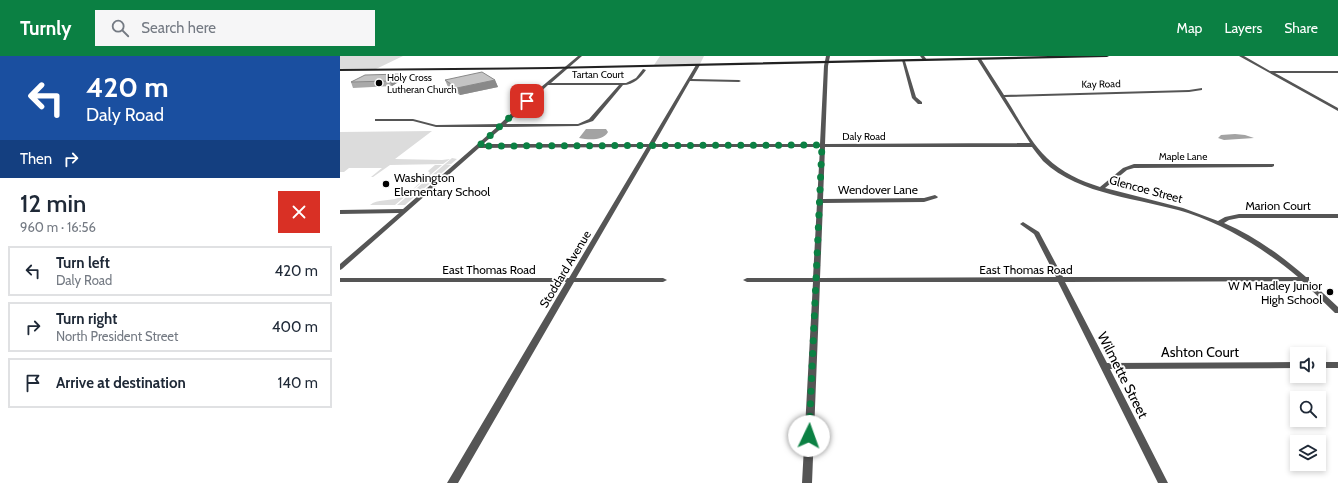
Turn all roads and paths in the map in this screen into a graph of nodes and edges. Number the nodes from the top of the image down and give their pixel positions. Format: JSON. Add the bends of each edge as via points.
{"nodes":[{"id":1,"x":580,"y":56,"type":"edge"},
{"id":2,"x":1075,"y":56,"type":"edge"},
{"id":3,"x":1106,"y":56,"type":"edge"},
{"id":4,"x":1241,"y":56,"type":"edge"},
{"id":5,"x":923,"y":58,"type":"edge"},
{"id":6,"x":980,"y":58,"type":"edge"},
{"id":7,"x":827,"y":59,"type":"edge"},
{"id":8,"x":903,"y":61,"type":"junction"},
{"id":9,"x":698,"y":65,"type":"junction"},
{"id":10,"x":566,"y":68,"type":"junction"},
{"id":11,"x":340,"y":70,"type":"edge"},
{"id":12,"x":644,"y":70,"type":"dead end"},
{"id":13,"x":1269,"y":72,"type":"junction"},
{"id":14,"x":1338,"y":72,"type":"edge"},
{"id":15,"x":689,"y":80,"type":"junction"},
{"id":16,"x":739,"y":81,"type":"dead end"},
{"id":17,"x":547,"y":84,"type":"junction"},
{"id":18,"x":622,"y":84,"type":"junction"},
{"id":19,"x":1201,"y":89,"type":"dead end"},
{"id":20,"x":1002,"y":96,"type":"junction"},
{"id":21,"x":920,"y":103,"type":"dead end"},
{"id":22,"x":1337,"y":109,"type":"edge"},
{"id":23,"x":377,"y":120,"type":"dead end"},
{"id":24,"x":502,"y":125,"type":"junction"},
{"id":25,"x":822,"y":145,"type":"junction"},
{"id":26,"x":1033,"y":145,"type":"junction"},
{"id":27,"x":479,"y":146,"type":"junction"},
{"id":28,"x":651,"y":146,"type":"junction"},
{"id":29,"x":1272,"y":165,"type":"dead end"},
{"id":30,"x":1101,"y":189,"type":"junction"},
{"id":31,"x":935,"y":197,"type":"dead end"},
{"id":32,"x":819,"y":201,"type":"junction"},
{"id":33,"x":403,"y":211,"type":"junction"},
{"id":34,"x":340,"y":212,"type":"edge"},
{"id":35,"x":1338,"y":216,"type":"edge"},
{"id":36,"x":1219,"y":223,"type":"junction"},
{"id":37,"x":1023,"y":224,"type":"dead end"},
{"id":38,"x":340,"y":268,"type":"edge"},
{"id":39,"x":1306,"y":279,"type":"junction"},
{"id":40,"x":340,"y":280,"type":"edge"},
{"id":41,"x":571,"y":280,"type":"junction"},
{"id":42,"x":663,"y":280,"type":"dead end"},
{"id":43,"x":747,"y":280,"type":"dead end"},
{"id":44,"x":816,"y":280,"type":"junction"},
{"id":45,"x":1060,"y":280,"type":"junction"},
{"id":46,"x":1338,"y":311,"type":"edge"},
{"id":47,"x":1290,"y":365,"type":"edge"},
{"id":48,"x":1326,"y":365,"type":"edge"},
{"id":49,"x":1338,"y":365,"type":"edge"},
{"id":50,"x":1104,"y":366,"type":"junction"},
{"id":51,"x":452,"y":483,"type":"edge"},
{"id":52,"x":807,"y":483,"type":"edge"},
{"id":53,"x":1162,"y":483,"type":"edge"}],
"edges":[{"from":1,"to":10,"type":"street"},
{"from":2,"to":3,"type":"main road"},
{"from":2,"to":6,"type":"main road"},
{"from":4,"to":13,"type":"street"},
{"from":5,"to":6,"type":"main road"},
{"from":5,"to":8,"type":"main road"},
{"from":6,"to":20,"type":"street","name":"Glencoe Street"},
{"from":7,"to":8,"type":"main road"},
{"from":7,"to":9,"type":"main road"},
{"from":7,"to":25,"type":"street"},
{"from":8,"to":21,"type":"street","via":[[914,98]]},
{"from":9,"to":10,"type":"main road"},
{"from":9,"to":15,"type":"street","name":"Stoddard Avenue"},
{"from":10,"to":11,"type":"main road"},
{"from":10,"to":17,"type":"street"},
{"from":12,"to":18,"type":"street","name":"Tartan Court","via":[[637,79]]},
{"from":13,"to":14,"type":"street"},
{"from":13,"to":22,"type":"street"},
{"from":15,"to":16,"type":"street"},
{"from":15,"to":28,"type":"street","name":"Stoddard Avenue"},
{"from":17,"to":18,"type":"street","name":"Tartan Court"},
{"from":17,"to":24,"type":"street"},
{"from":18,"to":24,"type":"street","via":[[588,122],[578,125]]},
{"from":19,"to":20,"type":"street","name":"Kay Road"},
{"from":20,"to":26,"type":"street","name":"Glencoe Street"},
{"from":23,"to":24,"type":"street","via":[[413,120],[436,126]]},
{"from":24,"to":27,"type":"street"},
{"from":25,"to":26,"type":"street","name":"Daly Road"},
{"from":25,"to":28,"type":"street","name":"Daly Road"},
{"from":25,"to":32,"type":"street"},
{"from":26,"to":30,"type":"street","name":"Glencoe Street","via":[[1040,156],[1056,168]]},
{"from":27,"to":28,"type":"street","name":"Daly Road"},
{"from":27,"to":33,"type":"street"},
{"from":28,"to":41,"type":"street","name":"Stoddard Avenue"},
{"from":29,"to":30,"type":"street","name":"Maple Lane","via":[[1134,166],[1124,169]]},
{"from":30,"to":36,"type":"street","name":"Glencoe Street","via":[[1178,208]]},
{"from":31,"to":32,"type":"street","name":"Wendover Lane","via":[[924,200]]},
{"from":32,"to":44,"type":"street"},
{"from":33,"to":34,"type":"street"},
{"from":33,"to":38,"type":"street"},
{"from":35,"to":36,"type":"street","name":"Marion Court","via":[[1239,216],[1227,218]]},
{"from":36,"to":39,"type":"street","name":"Glencoe Street","via":[[1268,248]]},
{"from":37,"to":45,"type":"street","name":"Wilmette Street","via":[[1037,233]]},
{"from":39,"to":45,"type":"street","name":"East Thomas Road"},
{"from":39,"to":46,"type":"street","name":"Glencoe Street"},
{"from":40,"to":41,"type":"street","name":"East Thomas Road"},
{"from":41,"to":42,"type":"street","name":"East Thomas Road"},
{"from":41,"to":51,"type":"street","name":"Stoddard Avenue"},
{"from":43,"to":44,"type":"street","name":"East Thomas Road"},
{"from":44,"to":45,"type":"street","name":"East Thomas Road"},
{"from":44,"to":52,"type":"street"},
{"from":45,"to":50,"type":"street","name":"Wilmette Street"},
{"from":47,"to":50,"type":"street","name":"Ashton Court"},
{"from":48,"to":49,"type":"street"},
{"from":50,"to":53,"type":"street","name":"Wilmette Street"}]}
